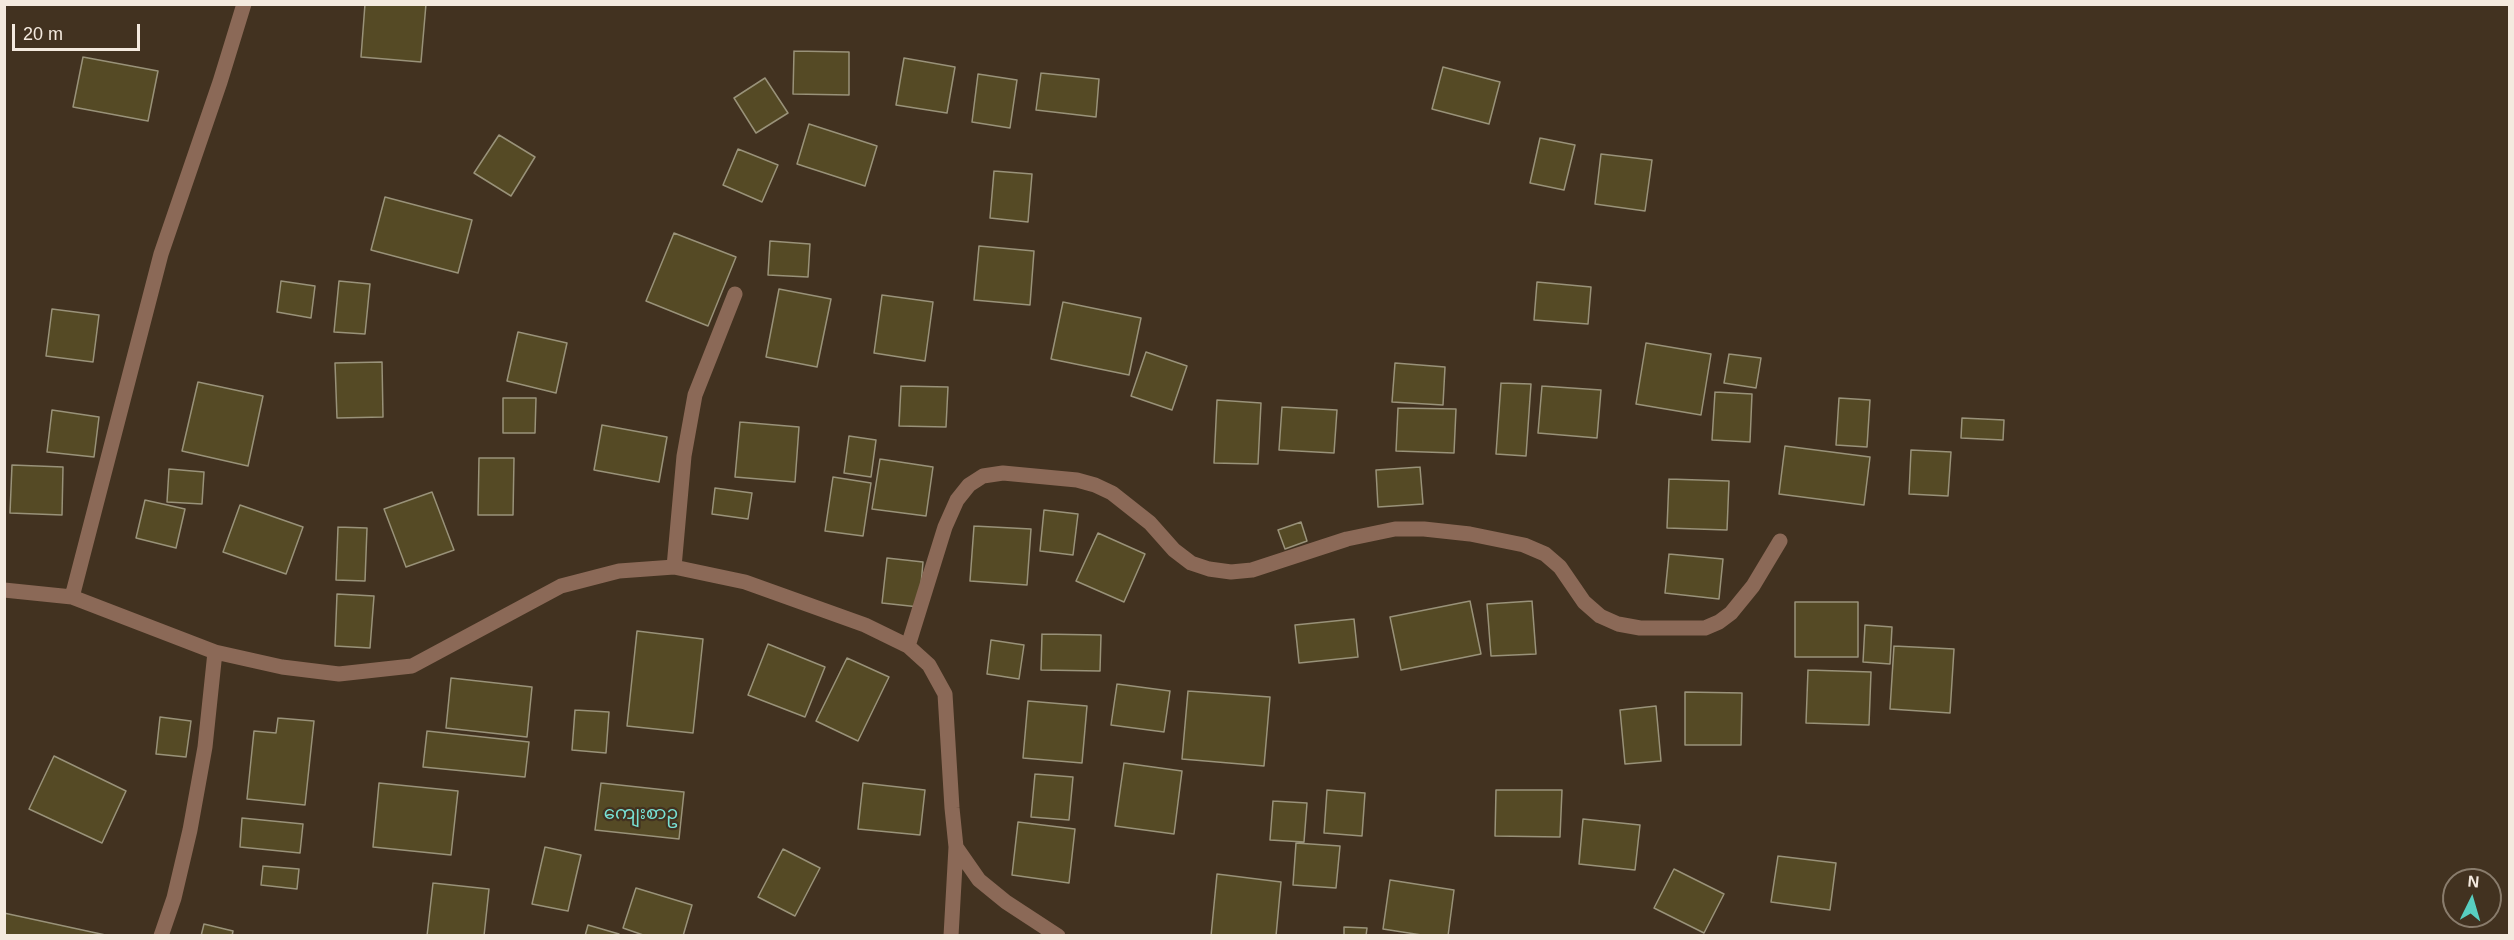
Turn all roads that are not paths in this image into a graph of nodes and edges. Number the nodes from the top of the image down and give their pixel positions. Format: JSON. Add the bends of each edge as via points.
{"nodes":[{"id":1,"x":244,"y":4,"type":"edge"},
{"id":2,"x":735,"y":294,"type":"dead end"},
{"id":3,"x":1780,"y":541,"type":"dead end"},
{"id":4,"x":674,"y":567,"type":"junction"},
{"id":5,"x":4,"y":590,"type":"edge"},
{"id":6,"x":72,"y":597,"type":"junction"},
{"id":7,"x":908,"y":646,"type":"junction"},
{"id":8,"x":215,"y":652,"type":"junction"},
{"id":9,"x":956,"y":847,"type":"junction"},
{"id":10,"x":161,"y":936,"type":"edge"},
{"id":11,"x":951,"y":936,"type":"edge"},
{"id":12,"x":1058,"y":936,"type":"edge"}],
"edges":[{"from":1,"to":6,"type":"street","via":[[161,254]]},
{"from":2,"to":4,"type":"street","via":[[695,396],[684,456]]},
{"from":3,"to":7,"type":"street","via":[[1753,586],[1719,622],[1705,628],[1640,628],[1600,616],[1584,602],[1560,567],[1545,554],[1524,545],[1470,534],[1395,529],[1365,534],[1252,570],[1209,569],[1191,563],[1143,517],[1095,485],[1003,473],[983,476],[957,500]]},
{"from":4,"to":7,"type":"street","via":[[745,582],[865,624]]},
{"from":4,"to":8,"type":"street","via":[[620,571],[561,586],[412,666],[339,674],[282,667]]},
{"from":5,"to":6,"type":"street"},
{"from":6,"to":8,"type":"street"},
{"from":7,"to":9,"type":"street","via":[[929,665],[945,694]]},
{"from":8,"to":10,"type":"street","via":[[192,820]]},
{"from":9,"to":11,"type":"street"},
{"from":9,"to":12,"type":"street","via":[[979,880]]}]}
